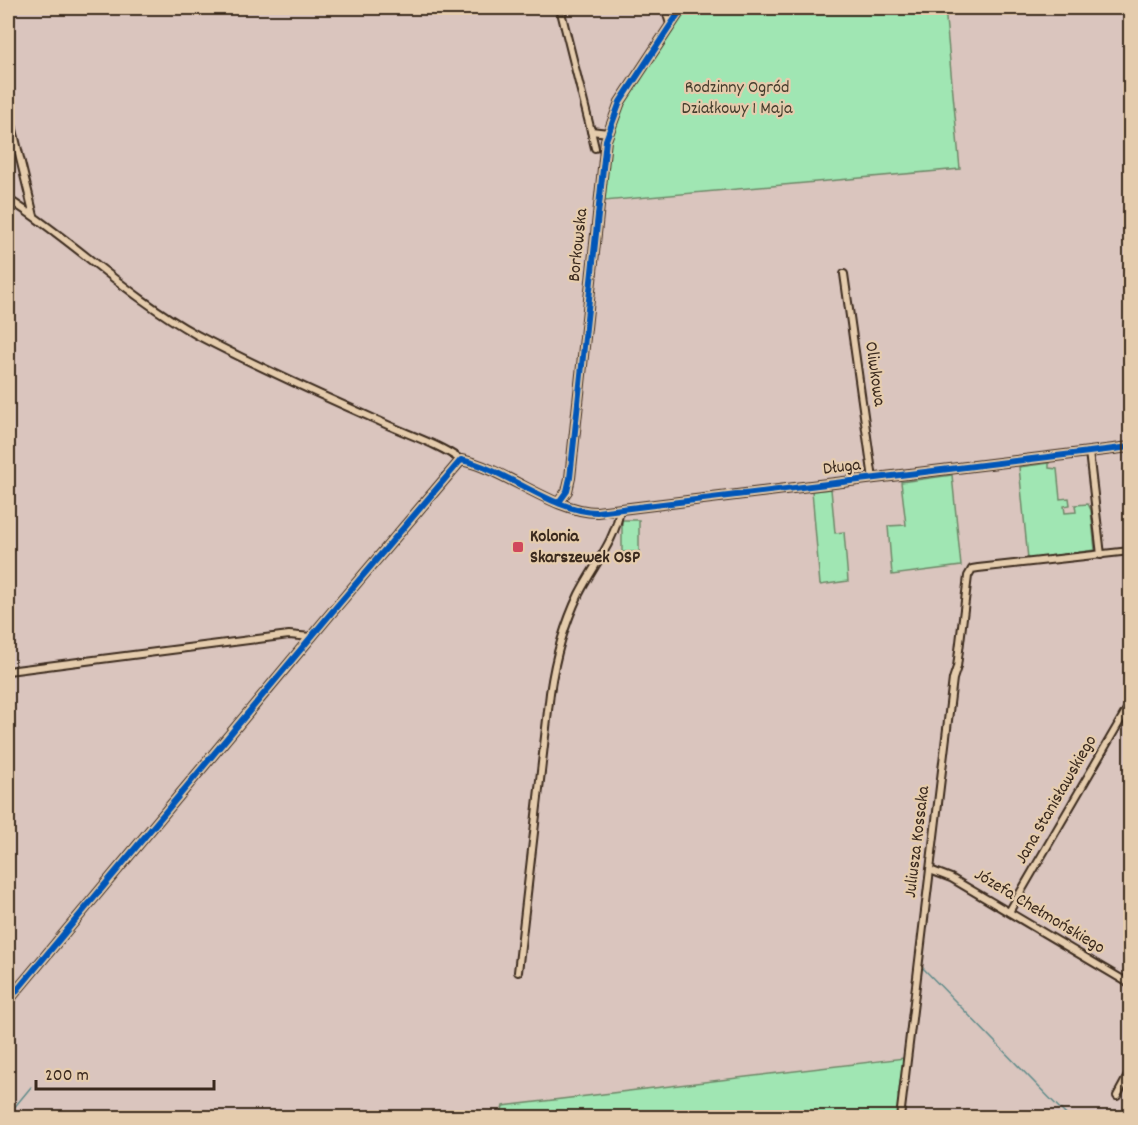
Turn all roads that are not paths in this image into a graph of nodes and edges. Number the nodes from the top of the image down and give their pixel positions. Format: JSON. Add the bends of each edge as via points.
{"nodes":[{"id":1,"x":560,"y":8,"type":"edge"},
{"id":2,"x":665,"y":8,"type":"edge"},
{"id":3,"x":681,"y":8,"type":"edge"},
{"id":4,"x":670,"y":24,"type":"junction"},
{"id":5,"x":8,"y":109,"type":"edge"},
{"id":6,"x":591,"y":131,"type":"junction"},
{"id":7,"x":608,"y":133,"type":"junction"},
{"id":8,"x":595,"y":148,"type":"dead end"},
{"id":9,"x":8,"y":199,"type":"edge"},
{"id":10,"x":34,"y":216,"type":"junction"},
{"id":11,"x":844,"y":274,"type":"dead end"},
{"id":12,"x":1131,"y":447,"type":"edge"},
{"id":13,"x":1089,"y":452,"type":"junction"},
{"id":14,"x":461,"y":460,"type":"junction"},
{"id":15,"x":873,"y":480,"type":"junction"},
{"id":16,"x":559,"y":502,"type":"junction"},
{"id":17,"x":620,"y":509,"type":"junction"},
{"id":18,"x":1131,"y":551,"type":"edge"},
{"id":19,"x":1101,"y":555,"type":"junction"},
{"id":20,"x":311,"y":637,"type":"junction"},
{"id":21,"x":8,"y":671,"type":"edge"},
{"id":22,"x":1131,"y":704,"type":"edge"},
{"id":23,"x":930,"y":870,"type":"junction"},
{"id":24,"x":1009,"y":912,"type":"junction"},
{"id":25,"x":518,"y":972,"type":"dead end"},
{"id":26,"x":1131,"y":984,"type":"edge"},
{"id":27,"x":8,"y":1001,"type":"edge"},
{"id":28,"x":1131,"y":1072,"type":"edge"},
{"id":29,"x":1117,"y":1096,"type":"dead end"},
{"id":30,"x":900,"y":1118,"type":"edge"}],
"edges":[{"from":1,"to":6,"type":"street"},
{"from":2,"to":4,"type":"street"},
{"from":3,"to":4,"type":"street","name":"Borkowska"},
{"from":4,"to":7,"type":"street","name":"Borkowska","via":[[627,89]]},
{"from":5,"to":10,"type":"street"},
{"from":6,"to":7,"type":"street"},
{"from":6,"to":8,"type":"street"},
{"from":7,"to":16,"type":"street","name":"Borkowska","via":[[570,478]]},
{"from":9,"to":10,"type":"street"},
{"from":10,"to":14,"type":"street","via":[[131,292],[182,326]]},
{"from":11,"to":15,"type":"street","name":"Oliwkowa"},
{"from":12,"to":13,"type":"street","name":"Długa"},
{"from":13,"to":15,"type":"street","name":"Długa"},
{"from":13,"to":19,"type":"street"},
{"from":14,"to":16,"type":"street","name":"Długa"},
{"from":14,"to":20,"type":"street"},
{"from":15,"to":17,"type":"street","name":"Długa"},
{"from":16,"to":17,"type":"street","name":"Długa","via":[[581,511]]},
{"from":17,"to":25,"type":"street","via":[[579,595],[557,654]]},
{"from":18,"to":19,"type":"street"},
{"from":19,"to":23,"type":"street","name":"Juliusza Kossaka","via":[[970,571]]},
{"from":20,"to":21,"type":"street","via":[[290,635]]},
{"from":20,"to":27,"type":"street"},
{"from":22,"to":24,"type":"street","name":"Jana Stanisławskiego"},
{"from":23,"to":24,"type":"street","name":"Józefa Chełmońskiego"},
{"from":23,"to":30,"type":"street","name":"Juliusza Kossaka"},
{"from":24,"to":26,"type":"street","name":"Józefa Chełmońskiego"},
{"from":28,"to":29,"type":"street"}]}
